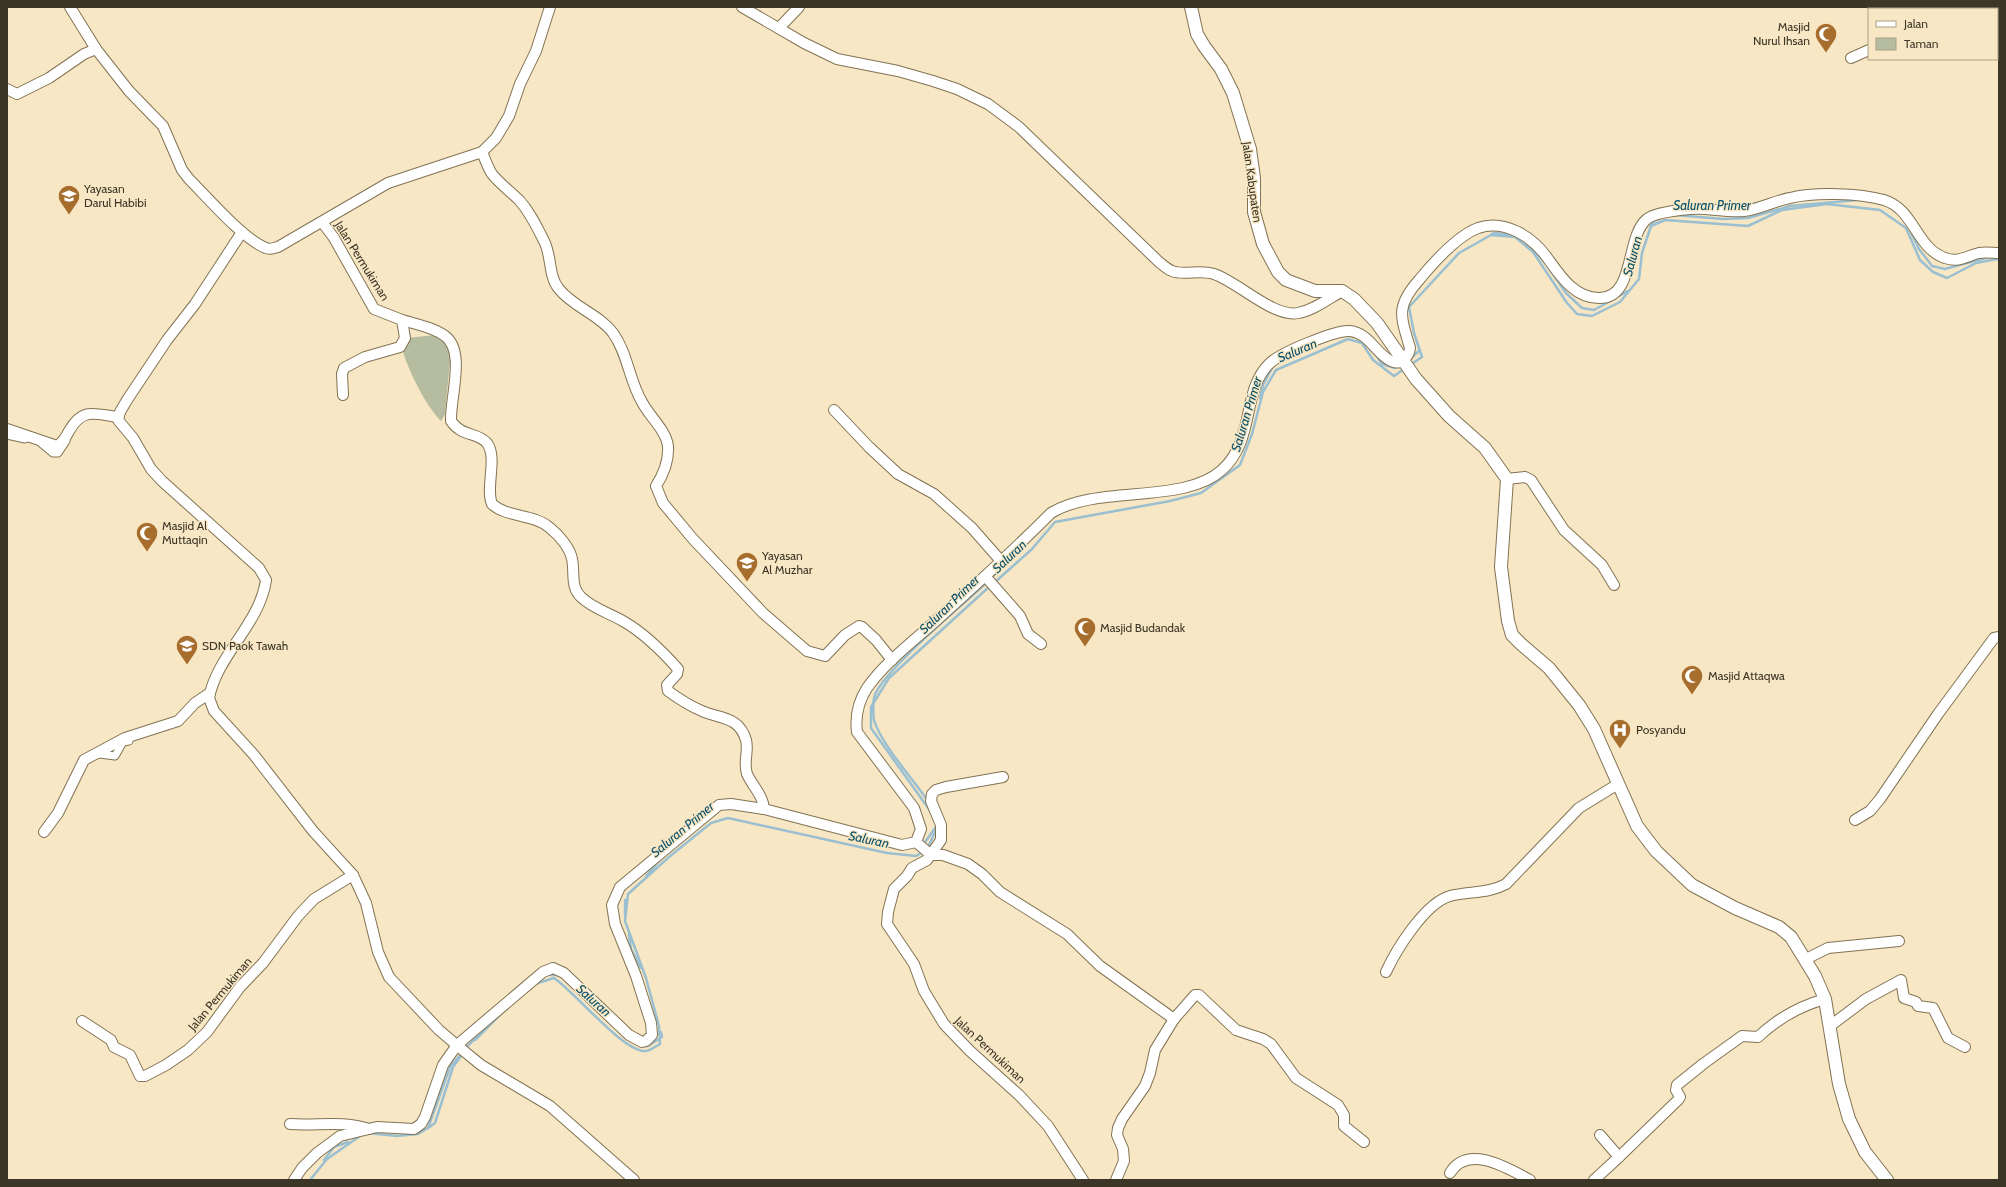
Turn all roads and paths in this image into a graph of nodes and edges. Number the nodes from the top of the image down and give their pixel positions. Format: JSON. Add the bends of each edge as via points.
{"nodes":[{"id":1,"x":70,"y":7,"type":"edge"},
{"id":2,"x":550,"y":7,"type":"edge"},
{"id":3,"x":742,"y":7,"type":"edge"},
{"id":4,"x":799,"y":7,"type":"edge"},
{"id":5,"x":1191,"y":7,"type":"edge"},
{"id":6,"x":779,"y":28,"type":"junction"},
{"id":7,"x":96,"y":49,"type":"junction"},
{"id":8,"x":1868,"y":50,"type":"edge"},
{"id":9,"x":1851,"y":58,"type":"dead end"},
{"id":10,"x":7,"y":89,"type":"edge"},
{"id":11,"x":482,"y":152,"type":"junction"},
{"id":12,"x":322,"y":222,"type":"junction"},
{"id":13,"x":242,"y":232,"type":"junction"},
{"id":14,"x":1999,"y":253,"type":"edge"},
{"id":15,"x":1342,"y":291,"type":"junction"},
{"id":16,"x":402,"y":320,"type":"junction"},
{"id":17,"x":1404,"y":361,"type":"junction"},
{"id":18,"x":343,"y":395,"type":"dead end"},
{"id":19,"x":834,"y":410,"type":"dead end"},
{"id":20,"x":118,"y":419,"type":"junction"},
{"id":21,"x":7,"y":429,"type":"edge"},
{"id":22,"x":7,"y":436,"type":"edge"},
{"id":23,"x":1507,"y":479,"type":"junction"},
{"id":24,"x":1001,"y":561,"type":"junction"},
{"id":25,"x":990,"y":581,"type":"junction"},
{"id":26,"x":1614,"y":585,"type":"dead end"},
{"id":27,"x":1999,"y":637,"type":"edge"},
{"id":28,"x":1041,"y":644,"type":"dead end"},
{"id":29,"x":892,"y":660,"type":"junction"},
{"id":30,"x":210,"y":695,"type":"junction"},
{"id":31,"x":1003,"y":777,"type":"dead end"},
{"id":32,"x":1618,"y":784,"type":"junction"},
{"id":33,"x":764,"y":809,"type":"junction"},
{"id":34,"x":1855,"y":820,"type":"dead end"},
{"id":35,"x":45,"y":833,"type":"dead end"},
{"id":36,"x":917,"y":843,"type":"junction"},
{"id":37,"x":930,"y":854,"type":"junction"},
{"id":38,"x":353,"y":875,"type":"junction"},
{"id":39,"x":1899,"y":941,"type":"dead end"},
{"id":40,"x":1806,"y":959,"type":"junction"},
{"id":41,"x":1386,"y":972,"type":"dead end"},
{"id":42,"x":1825,"y":999,"type":"junction"},
{"id":43,"x":1174,"y":1019,"type":"junction"},
{"id":44,"x":82,"y":1021,"type":"dead end"},
{"id":45,"x":1830,"y":1026,"type":"junction"},
{"id":46,"x":458,"y":1046,"type":"junction"},
{"id":47,"x":1965,"y":1047,"type":"dead end"},
{"id":48,"x":290,"y":1124,"type":"dead end"},
{"id":49,"x":369,"y":1129,"type":"junction"},
{"id":50,"x":1600,"y":1135,"type":"dead end"},
{"id":51,"x":1364,"y":1142,"type":"dead end"},
{"id":52,"x":1619,"y":1157,"type":"junction"},
{"id":53,"x":1450,"y":1173,"type":"dead end"},
{"id":54,"x":1080,"y":1179,"type":"edge"},
{"id":55,"x":294,"y":1180,"type":"edge"},
{"id":56,"x":634,"y":1180,"type":"edge"},
{"id":57,"x":1116,"y":1180,"type":"edge"},
{"id":58,"x":1530,"y":1180,"type":"edge"},
{"id":59,"x":1594,"y":1180,"type":"edge"},
{"id":60,"x":1887,"y":1180,"type":"edge"}],
"edges":[{"from":1,"to":7,"type":"street"},
{"from":2,"to":11,"type":"street","via":[[536,51],[520,84],[509,116],[496,138]]},
{"from":3,"to":6,"type":"street"},
{"from":4,"to":6,"type":"street"},
{"from":5,"to":15,"type":"street","name":"Jalan Kabupaten","via":[[1197,34],[1233,92],[1250,149],[1254,178],[1254,212],[1266,251],[1278,272],[1286,280],[1315,291]]},
{"from":6,"to":15,"type":"street","via":[[837,59],[933,81],[988,104],[1019,128],[1159,262],[1172,271],[1185,273],[1200,270],[1214,274],[1282,312],[1297,313],[1309,309]]},
{"from":7,"to":10,"type":"street","via":[[17,94]]},
{"from":7,"to":13,"type":"street","via":[[129,91],[163,126],[182,170],[189,179]]},
{"from":8,"to":9,"type":"street"},
{"from":11,"to":12,"type":"street","via":[[388,183]]},
{"from":11,"to":29,"type":"street","via":[[491,173],[530,213],[549,249],[554,281],[558,289],[580,309],[604,323],[613,333],[625,355],[635,391],[668,444],[667,462],[656,486],[663,503],[763,613],[807,651],[825,656],[845,635],[859,626],[876,640]]},
{"from":12,"to":13,"type":"street","via":[[270,249],[264,248]]},
{"from":12,"to":16,"type":"street","name":"Jalan Permukiman","via":[[334,238],[374,309]]},
{"from":13,"to":20,"type":"street","via":[[127,400]]},
{"from":14,"to":17,"type":"street","via":[[1979,253],[1961,260],[1946,259],[1925,242],[1908,216],[1897,206],[1883,200],[1857,196],[1805,195],[1751,210],[1691,209],[1648,218],[1641,226],[1620,287],[1610,296],[1599,298],[1585,295],[1571,286],[1559,275],[1537,245],[1526,236],[1493,225],[1478,228],[1462,238],[1418,280],[1406,296],[1401,311],[1410,348]]},
{"from":15,"to":17,"type":"street","via":[[1368,311]]},
{"from":16,"to":18,"type":"street","via":[[405,338],[402,345],[365,357],[344,368]]},
{"from":16,"to":33,"type":"street","name":"Jalan Permukiman","via":[[433,329],[452,343],[456,362],[451,421],[466,434],[482,439],[488,445],[492,482],[489,493],[492,504],[503,511],[540,521],[549,527],[570,552],[575,588],[581,598],[624,621],[678,669],[677,674],[667,685],[668,691],[690,706],[734,723],[746,739],[744,761],[747,773],[763,799]]},
{"from":17,"to":23,"type":"street","via":[[1416,379],[1449,416],[1485,448]]},
{"from":17,"to":24,"type":"street","via":[[1389,361],[1363,336],[1349,331],[1283,354],[1269,364],[1254,388],[1241,442],[1230,461],[1213,477],[1182,488],[1101,497],[1060,507]]},
{"from":19,"to":24,"type":"street","via":[[898,474],[934,494],[972,528]]},
{"from":20,"to":21,"type":"street","via":[[83,414],[57,446]]},
{"from":20,"to":22,"type":"street","via":[[101,420],[93,417],[79,420],[58,453],[53,453],[44,444]]},
{"from":20,"to":30,"type":"street","via":[[162,482],[259,568],[266,580],[258,605],[217,674]]},
{"from":23,"to":26,"type":"street","via":[[1524,477],[1531,480],[1564,530],[1602,565]]},
{"from":23,"to":32,"type":"street","via":[[1501,567],[1512,634],[1549,668],[1579,705],[1594,729]]},
{"from":24,"to":25,"type":"street"},
{"from":25,"to":28,"type":"street","via":[[1020,616],[1028,634]]},
{"from":25,"to":29,"type":"street"},
{"from":27,"to":34,"type":"street","via":[[1994,638],[1938,714],[1880,799],[1870,811]]},
{"from":29,"to":36,"type":"street","via":[[866,689],[855,717],[857,732],[914,808],[921,829]]},
{"from":30,"to":35,"type":"street","via":[[194,703],[178,721],[125,738],[84,760],[58,813]]},
{"from":30,"to":38,"type":"street","via":[[214,711],[254,755],[313,831]]},
{"from":31,"to":37,"type":"street","name":"Jalan Permukiman","via":[[946,787],[932,794],[931,800],[942,832],[938,846]]},
{"from":32,"to":40,"type":"street","via":[[1637,826],[1670,866],[1692,886],[1785,931]]},
{"from":32,"to":41,"type":"street","via":[[1579,808],[1506,884],[1496,889],[1449,896],[1434,905],[1410,932],[1395,953]]},
{"from":33,"to":36,"type":"street","via":[[892,843]]},
{"from":33,"to":46,"type":"street","via":[[719,805],[620,887],[612,905],[615,924],[636,976],[651,1024],[652,1035],[649,1040],[642,1042],[629,1035],[564,973],[553,968],[543,972]]},
{"from":36,"to":37,"type":"street"},
{"from":37,"to":43,"type":"street","via":[[943,855],[968,864],[1000,892],[1067,934],[1100,966]]},
{"from":37,"to":54,"type":"street","name":"Jalan Permukiman","via":[[923,864],[912,868],[894,889],[887,924],[914,964],[924,991],[944,1024],[1019,1094],[1048,1126]]},
{"from":38,"to":44,"type":"street","name":"Jalan Permukiman","via":[[314,899],[263,963],[240,987],[207,1032],[188,1050],[166,1065],[140,1076],[130,1055],[114,1047],[111,1040]]},
{"from":38,"to":46,"type":"street","via":[[366,903],[378,952],[389,977],[439,1030]]},
{"from":39,"to":40,"type":"street","via":[[1828,948]]},
{"from":40,"to":42,"type":"street"},
{"from":42,"to":45,"type":"street"},
{"from":42,"to":52,"type":"street","via":[[1786,1016],[1758,1037],[1742,1036],[1703,1064],[1677,1085],[1676,1090],[1680,1097],[1678,1100]]},
{"from":43,"to":51,"type":"street","via":[[1195,995],[1199,995],[1236,1030],[1264,1039],[1271,1044],[1296,1078],[1338,1105],[1344,1115],[1344,1126]]},
{"from":43,"to":57,"type":"street","via":[[1156,1050],[1145,1086],[1118,1128],[1117,1135],[1124,1155],[1122,1170]]},
{"from":45,"to":47,"type":"street","via":[[1866,999],[1901,980],[1904,998],[1916,1002],[1918,1006],[1933,1008],[1948,1038]]},
{"from":45,"to":60,"type":"street","via":[[1839,1084],[1849,1119],[1856,1136]]},
{"from":46,"to":49,"type":"street","via":[[443,1065],[425,1117],[420,1124],[414,1129]]},
{"from":46,"to":56,"type":"street","via":[[481,1065],[550,1106]]},
{"from":48,"to":49,"type":"street","via":[[347,1123]]},
{"from":49,"to":55,"type":"street","via":[[340,1136],[302,1168]]},
{"from":50,"to":52,"type":"street"},
{"from":52,"to":59,"type":"street"},
{"from":53,"to":58,"type":"street","via":[[1457,1164],[1480,1159],[1508,1168]]}]}
